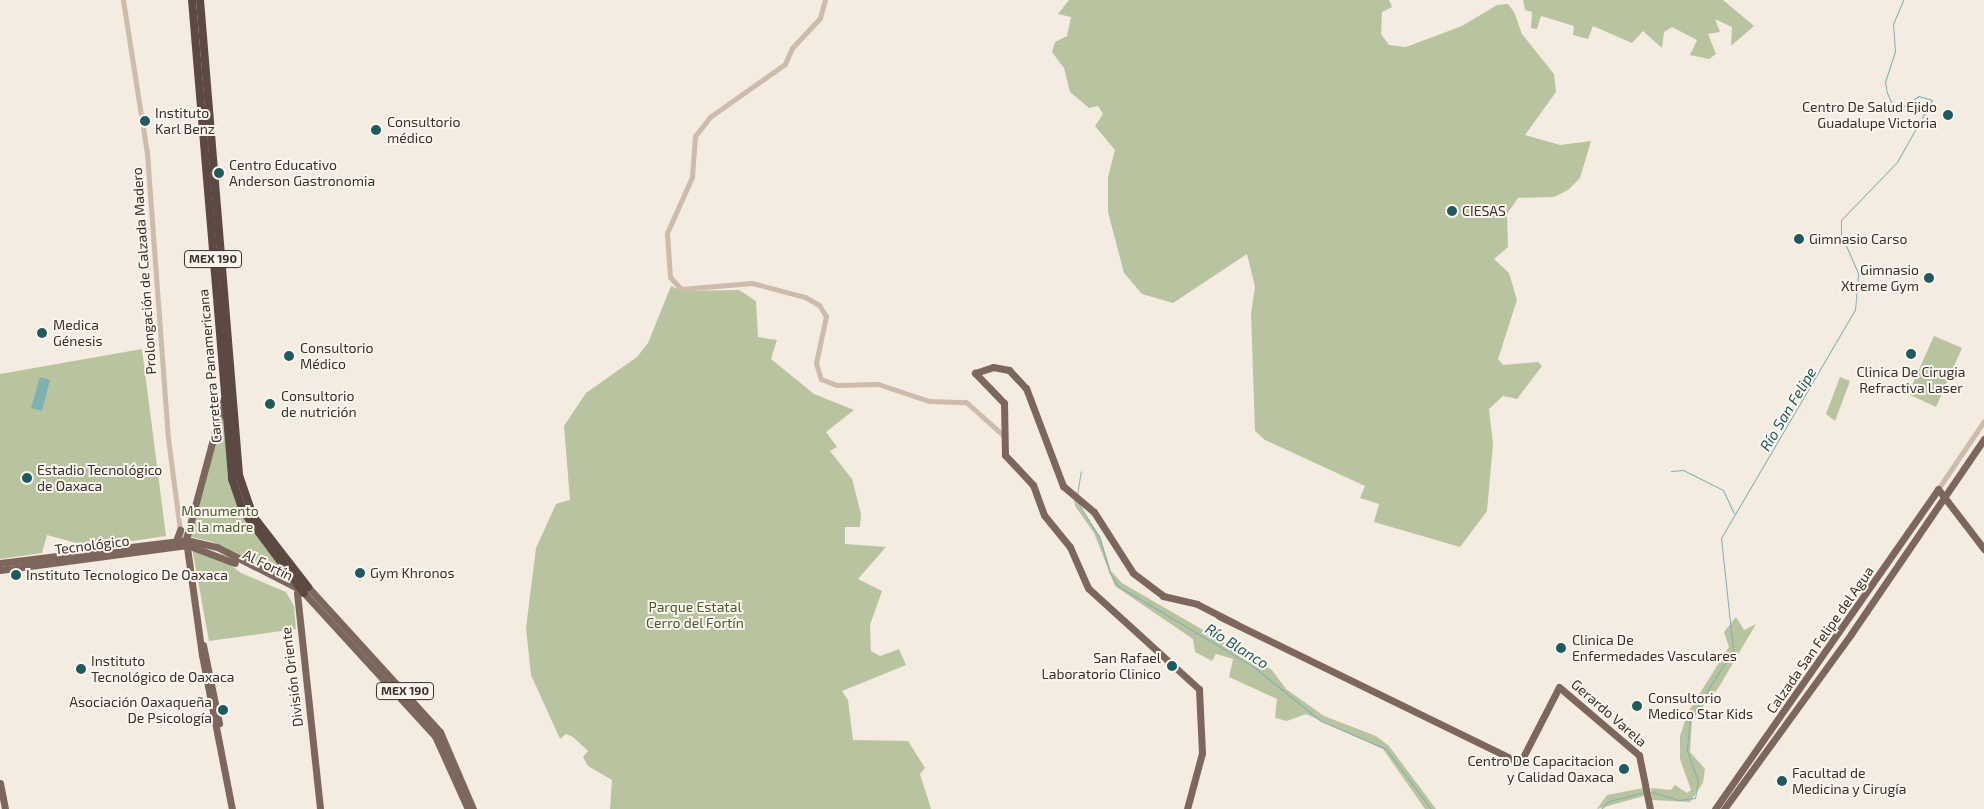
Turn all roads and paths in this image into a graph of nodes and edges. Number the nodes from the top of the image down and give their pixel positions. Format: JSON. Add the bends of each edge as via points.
{"nodes":[{"id":1,"x":123,"y":0,"type":"edge"},
{"id":2,"x":192,"y":0,"type":"edge"},
{"id":3,"x":200,"y":0,"type":"edge"},
{"id":4,"x":824,"y":0,"type":"edge"},
{"id":5,"x":225,"y":395,"type":"junction"},
{"id":6,"x":1984,"y":421,"type":"edge"},
{"id":7,"x":1003,"y":435,"type":"junction"},
{"id":8,"x":1984,"y":439,"type":"edge"},
{"id":9,"x":1938,"y":490,"type":"junction"},
{"id":10,"x":1946,"y":494,"type":"junction"},
{"id":11,"x":1931,"y":501,"type":"junction"},
{"id":12,"x":1937,"y":511,"type":"junction"},
{"id":13,"x":1953,"y":513,"type":"junction"},
{"id":14,"x":180,"y":530,"type":"junction"},
{"id":15,"x":176,"y":541,"type":"junction"},
{"id":16,"x":186,"y":543,"type":"junction"},
{"id":17,"x":1984,"y":550,"type":"edge"},
{"id":18,"x":109,"y":553,"type":"junction"},
{"id":19,"x":0,"y":563,"type":"edge"},
{"id":20,"x":25,"y":563,"type":"junction"},
{"id":21,"x":0,"y":570,"type":"edge"},
{"id":22,"x":298,"y":574,"type":"junction"},
{"id":23,"x":302,"y":589,"type":"junction"},
{"id":24,"x":202,"y":643,"type":"junction"},
{"id":25,"x":0,"y":782,"type":"edge"},
{"id":26,"x":1715,"y":807,"type":"edge"},
{"id":27,"x":1724,"y":808,"type":"edge"},
{"id":28,"x":5,"y":809,"type":"edge"},
{"id":29,"x":232,"y":809,"type":"edge"},
{"id":30,"x":236,"y":809,"type":"edge"},
{"id":31,"x":320,"y":809,"type":"edge"},
{"id":32,"x":468,"y":809,"type":"edge"},
{"id":33,"x":473,"y":809,"type":"edge"},
{"id":34,"x":1188,"y":809,"type":"edge"},
{"id":35,"x":1650,"y":809,"type":"edge"}],
"edges":[{"from":1,"to":14,"type":"street","name":"Prolongación de Calzada Madero","via":[[147,153],[163,390]]},
{"from":2,"to":5,"type":"highway","name":"Carretera Panamericana","number":"MEX 190"},
{"from":3,"to":22,"type":"highway","name":"Carretera Panamericana","number":"MEX 190","via":[[239,475],[249,510]]},
{"from":4,"to":7,"type":"street","via":[[820,18],[792,48],[785,64],[710,117],[695,136],[692,177],[666,245],[670,277],[681,289],[752,284],[819,305],[826,316],[815,370],[821,379],[837,385],[878,384],[929,401],[966,402]]},
{"from":5,"to":16,"type":"main road","number":"MEX 190"},
{"from":5,"to":23,"type":"highway","name":"Carretera Panamericana","number":"MEX 190","via":[[235,492],[248,518]]},
{"from":6,"to":9,"type":"street"},
{"from":7,"to":34,"type":"main road","via":[[1008,460],[1029,479],[1044,515],[1070,547],[1088,588],[1199,689],[1202,753]]},
{"from":7,"to":35,"type":"main road","name":"Gerardo Varela","via":[[1004,403],[975,373],[993,367],[1009,370],[1026,388],[1055,471],[1072,494],[1094,512],[1133,573],[1163,596],[1219,616],[1520,763],[1559,687],[1639,754]]},
{"from":8,"to":10,"type":"main road"},
{"from":9,"to":10,"type":"main road"},
{"from":9,"to":11,"type":"main road","name":"Calzada San Felipe del Agua"},
{"from":10,"to":12,"type":"main road","name":"Calzada San Felipe del Agua"},
{"from":10,"to":13,"type":"main road"},
{"from":11,"to":12,"type":"main road"},
{"from":11,"to":26,"type":"main road","name":"Calzada San Felipe del Agua"},
{"from":12,"to":13,"type":"main road"},
{"from":12,"to":27,"type":"main road","name":"Calzada San Felipe del Agua"},
{"from":13,"to":17,"type":"main road"},
{"from":14,"to":15,"type":"main road"},
{"from":14,"to":16,"type":"street","name":"Prolongación de Calzada Madero"},
{"from":15,"to":16,"type":"main road","name":"Tecnológico","number":"MEX 190"},
{"from":15,"to":18,"type":"main road","name":"Tecnológico","number":"MEX 190"},
{"from":16,"to":18,"type":"main road","name":"Tecnológico","number":"MEX 190"},
{"from":16,"to":23,"type":"main road","name":"Al Fortín","number":"MEX 190","via":[[217,548]]},
{"from":16,"to":24,"type":"main road"},
{"from":18,"to":20,"type":"main road","name":"Tecnológico","number":"MEX 190"},
{"from":19,"to":20,"type":"main road","name":"Tecnológico","number":"MEX 190"},
{"from":20,"to":21,"type":"main road","name":"Tecnológico","number":"MEX 190"},
{"from":22,"to":23,"type":"highway","name":"Carretera Panamericana","number":"MEX 190"},
{"from":22,"to":23,"type":"street","name":"División Oriente"},
{"from":23,"to":31,"type":"main road","name":"División Oriente"},
{"from":23,"to":32,"type":"main road","number":"MEX 190","via":[[435,736]]},
{"from":23,"to":33,"type":"main road","number":"MEX 190","via":[[440,732]]},
{"from":24,"to":29,"type":"main road"},
{"from":24,"to":30,"type":"main road","via":[[208,654]]},
{"from":25,"to":28,"type":"main road"}]}
